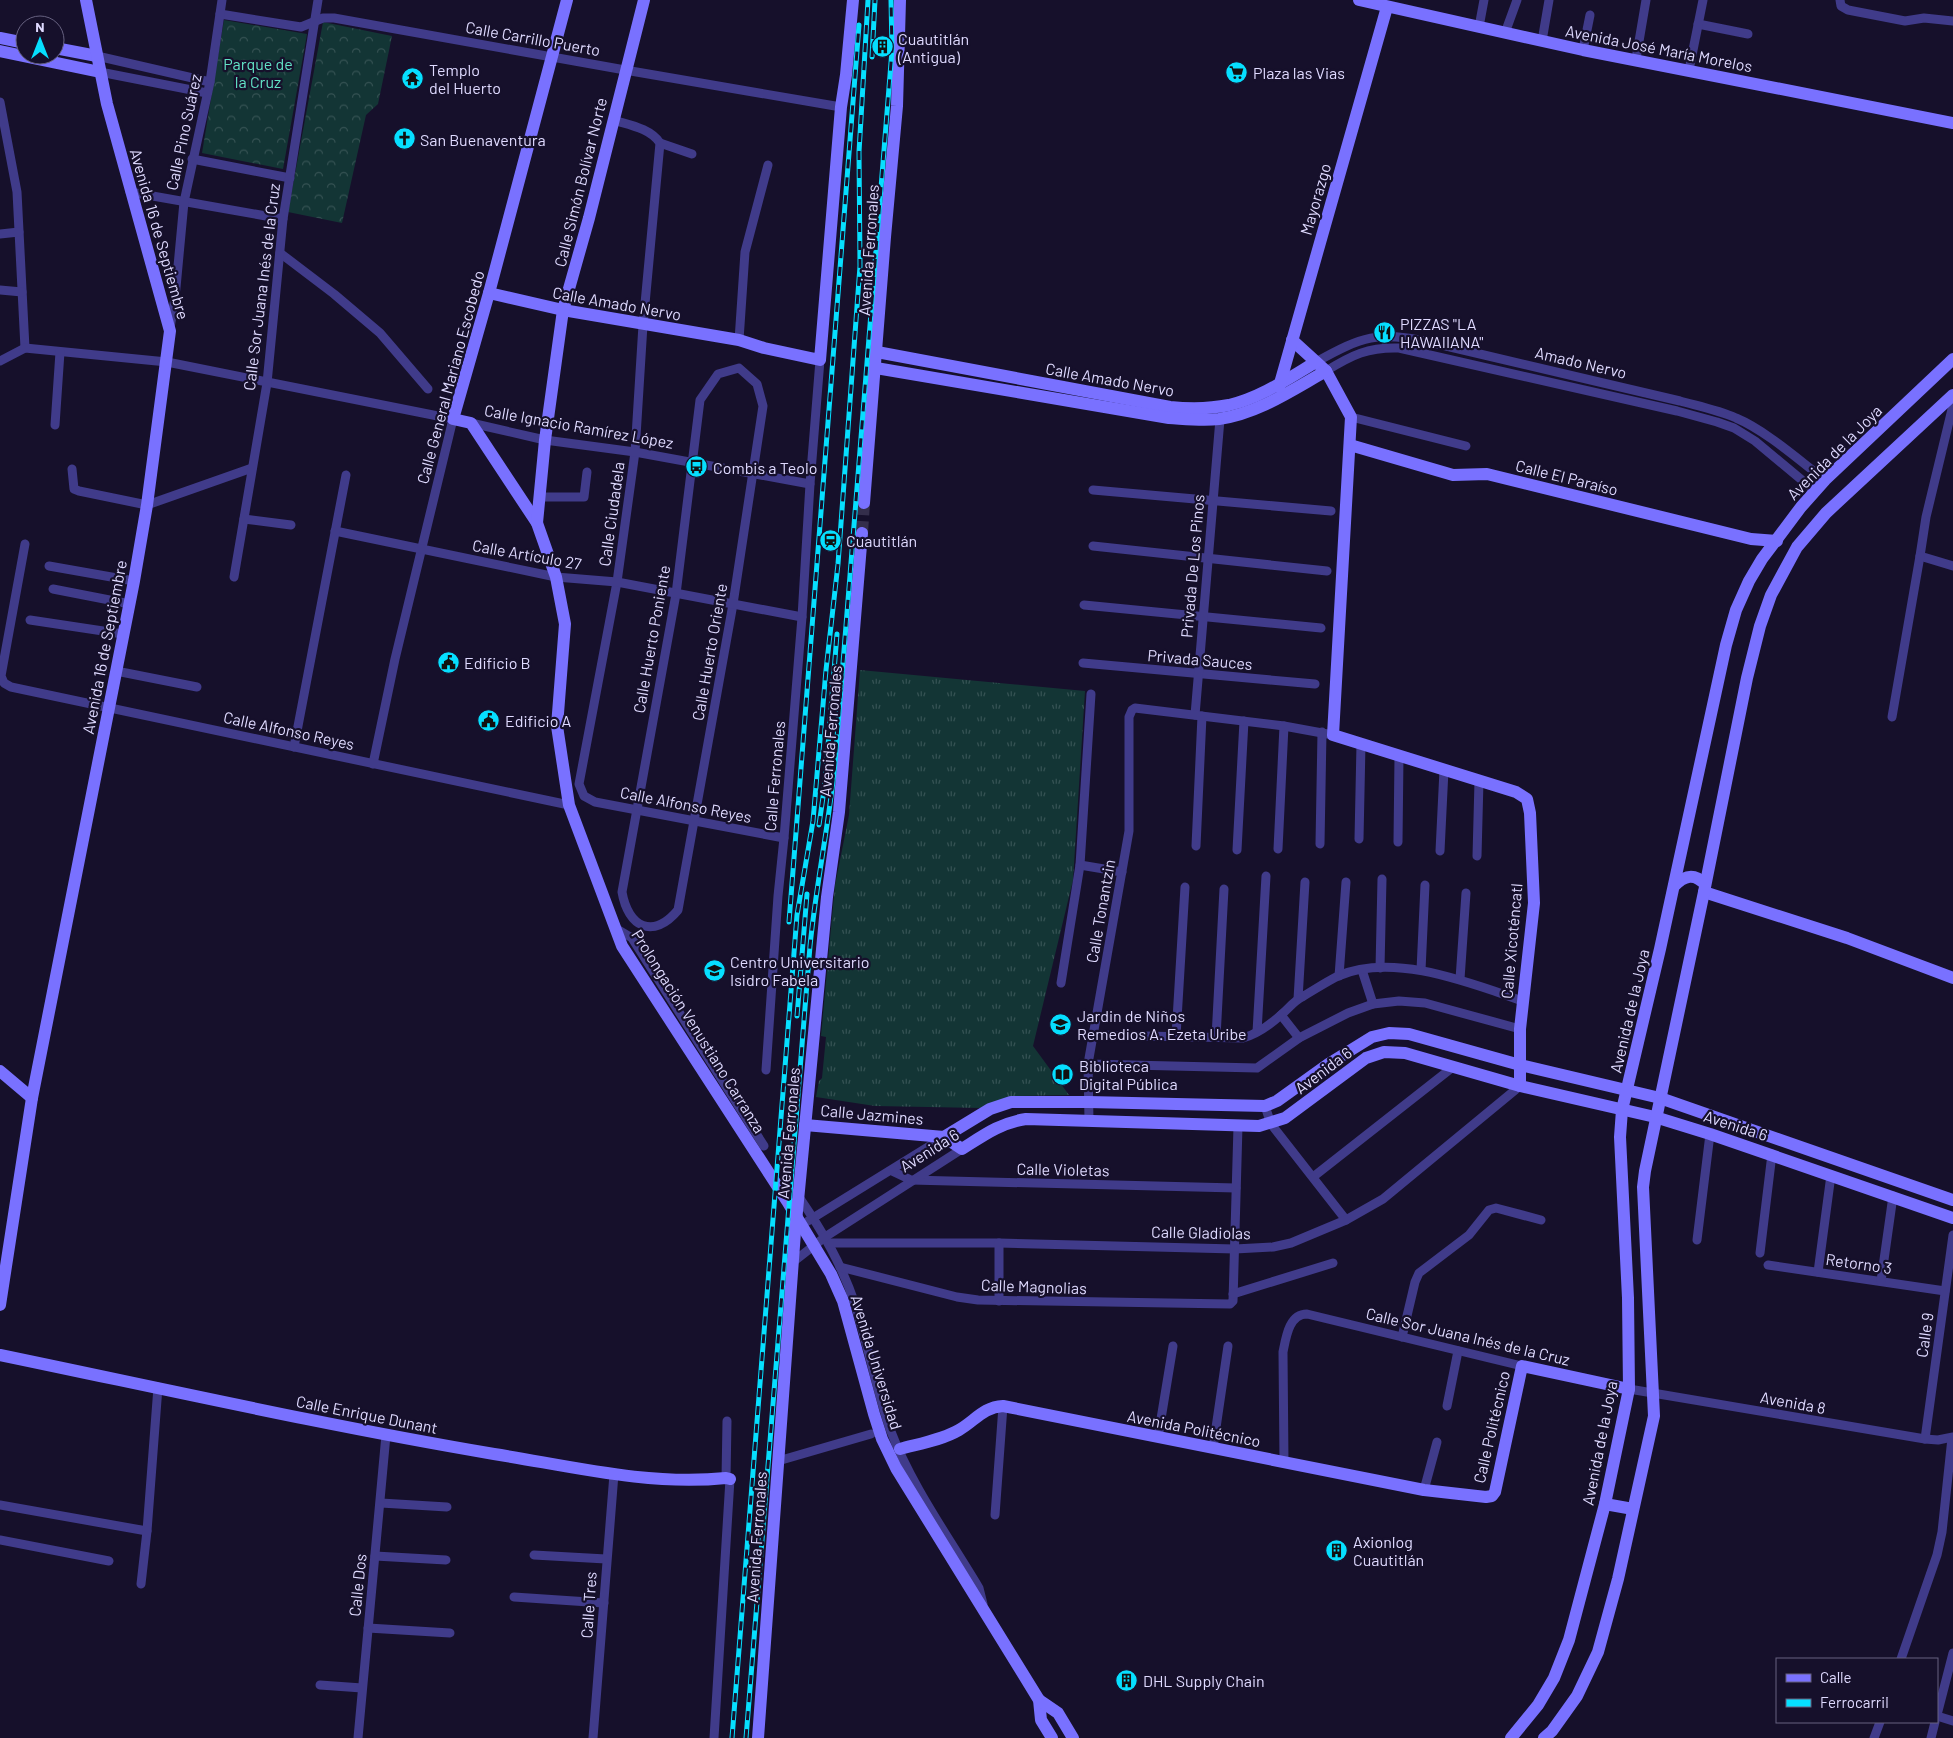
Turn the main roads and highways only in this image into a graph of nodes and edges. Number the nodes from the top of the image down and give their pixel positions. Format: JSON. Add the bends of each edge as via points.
{"nodes":[{"id":1,"x":86,"y":0,"type":"edge"},
{"id":2,"x":567,"y":0,"type":"edge"},
{"id":3,"x":644,"y":0,"type":"edge"},
{"id":4,"x":853,"y":0,"type":"edge"},
{"id":5,"x":900,"y":0,"type":"edge"},
{"id":6,"x":1359,"y":0,"type":"edge"},
{"id":7,"x":1386,"y":7,"type":"junction"},
{"id":8,"x":0,"y":38,"type":"edge"},
{"id":9,"x":15,"y":41,"type":"edge"},
{"id":10,"x":65,"y":50,"type":"edge"},
{"id":11,"x":0,"y":51,"type":"edge"},
{"id":12,"x":97,"y":56,"type":"junction"},
{"id":13,"x":100,"y":72,"type":"junction"},
{"id":14,"x":1953,"y":123,"type":"edge"},
{"id":15,"x":489,"y":293,"type":"junction"},
{"id":16,"x":563,"y":310,"type":"junction"},
{"id":17,"x":1292,"y":340,"type":"junction"},
{"id":18,"x":877,"y":352,"type":"junction"},
{"id":19,"x":1953,"y":359,"type":"edge"},
{"id":20,"x":1321,"y":366,"type":"junction"},
{"id":21,"x":876,"y":368,"type":"junction"},
{"id":22,"x":1280,"y":382,"type":"junction"},
{"id":23,"x":1953,"y":395,"type":"edge"},
{"id":24,"x":1276,"y":400,"type":"junction"},
{"id":25,"x":1121,"y":404,"type":"junction"},
{"id":26,"x":453,"y":419,"type":"joint"},
{"id":27,"x":471,"y":423,"type":"joint"},
{"id":28,"x":1350,"y":445,"type":"junction"},
{"id":29,"x":864,"y":503,"type":"tunnel mouth"},
{"id":30,"x":537,"y":523,"type":"junction"},
{"id":31,"x":862,"y":533,"type":"tunnel mouth"},
{"id":32,"x":1777,"y":541,"type":"junction"},
{"id":33,"x":1674,"y":886,"type":"junction"},
{"id":34,"x":1705,"y":888,"type":"junction"},
{"id":35,"x":1953,"y":978,"type":"edge"},
{"id":36,"x":1330,"y":1064,"type":"junction"},
{"id":37,"x":1520,"y":1065,"type":"junction"},
{"id":38,"x":0,"y":1071,"type":"edge"},
{"id":39,"x":1339,"y":1078,"type":"junction"},
{"id":40,"x":1520,"y":1086,"type":"junction"},
{"id":41,"x":1627,"y":1089,"type":"junction"},
{"id":42,"x":32,"y":1098,"type":"junction"},
{"id":43,"x":1660,"y":1098,"type":"junction"},
{"id":44,"x":1622,"y":1110,"type":"junction"},
{"id":45,"x":1655,"y":1117,"type":"junction"},
{"id":46,"x":805,"y":1125,"type":"junction"},
{"id":47,"x":944,"y":1137,"type":"junction"},
{"id":48,"x":962,"y":1149,"type":"joint"},
{"id":49,"x":793,"y":1199,"type":"junction"},
{"id":50,"x":1953,"y":1200,"type":"edge"},
{"id":51,"x":1953,"y":1218,"type":"edge"},
{"id":52,"x":0,"y":1305,"type":"edge"},
{"id":53,"x":0,"y":1355,"type":"edge"},
{"id":54,"x":1522,"y":1366,"type":"joint"},
{"id":55,"x":1629,"y":1389,"type":"junction"},
{"id":56,"x":900,"y":1449,"type":"road end"},
{"id":57,"x":728,"y":1479,"type":"road end"},
{"id":58,"x":1492,"y":1496,"type":"joint"},
{"id":59,"x":1605,"y":1504,"type":"junction"},
{"id":60,"x":1633,"y":1509,"type":"junction"},
{"id":61,"x":1039,"y":1700,"type":"junction"},
{"id":62,"x":1510,"y":1737,"type":"edge"},
{"id":63,"x":758,"y":1738,"type":"edge"},
{"id":64,"x":1052,"y":1738,"type":"edge"},
{"id":65,"x":1073,"y":1738,"type":"edge"},
{"id":66,"x":1544,"y":1738,"type":"edge"}],
"edges":[{"from":1,"to":12,"type":"main road","name":"Avenida 16 de Septiembre"},
{"from":2,"to":15,"type":"main road","name":"Calle General Mariano Escobedo"},
{"from":3,"to":16,"type":"main road","name":"Calle Simón Bolívar Norte"},
{"from":4,"to":16,"type":"main road","name":"Calle Amado Nervo","via":[[820,360],[739,340]]},
{"from":5,"to":18,"type":"main road","name":"Avenida Ferronales","via":[[897,106]]},
{"from":6,"to":7,"type":"main road","name":"Avenida José María Morelos"},
{"from":7,"to":14,"type":"main road","name":"Avenida José María Morelos","via":[[1583,50]]},
{"from":7,"to":17,"type":"main road","name":"Mayorazgo"},
{"from":8,"to":9,"type":"main road"},
{"from":10,"to":12,"type":"main road"},
{"from":11,"to":13,"type":"main road"},
{"from":12,"to":13,"type":"main road","name":"Avenida 16 de Septiembre"},
{"from":13,"to":42,"type":"main road","name":"Avenida 16 de Septiembre","via":[[170,330],[147,505],[130,604]]},
{"from":15,"to":16,"type":"main road","name":"Calle Amado Nervo"},
{"from":15,"to":26,"type":"main road","name":"Calle General Mariano Escobedo"},
{"from":16,"to":30,"type":"main road","name":"Calle Simón Bolívar Norte"},
{"from":17,"to":20,"type":"main road"},
{"from":17,"to":22,"type":"main road","name":"Mayorazgo"},
{"from":18,"to":21,"type":"main road","name":"Avenida Ferronales"},
{"from":18,"to":25,"type":"main road","name":"Calle Amado Nervo"},
{"from":19,"to":32,"type":"main road","name":"Avenida de la Joya","via":[[1825,480]]},
{"from":20,"to":22,"type":"main road","name":"Calle Amado Nervo"},
{"from":20,"to":24,"type":"main road","name":"Calle Amado Nervo"},
{"from":20,"to":28,"type":"main road","via":[[1351,417]]},
{"from":21,"to":25,"type":"main road","name":"Calle Amado Nervo"},
{"from":21,"to":29,"type":"main road","name":"Avenida Ferronales"},
{"from":22,"to":24,"type":"main road","name":"Mayorazgo"},
{"from":22,"to":25,"type":"main road","name":"Calle Amado Nervo","via":[[1252,398],[1230,405],[1207,408]]},
{"from":23,"to":34,"type":"main road","via":[[1826,513],[1797,547],[1784,569],[1766,610],[1749,670]]},
{"from":24,"to":25,"type":"main road","name":"Calle Amado Nervo","via":[[1220,419],[1196,420],[1169,418]]},
{"from":26,"to":27,"type":"main road","name":"Calle Ignacio Ramírez López"},
{"from":27,"to":30,"type":"main road","name":"Prolongación Venustiano Carranza"},
{"from":28,"to":32,"type":"main road","name":"Calle El Paraíso","via":[[1453,476],[1487,474],[1751,539]]},
{"from":28,"to":37,"type":"main road","name":"Calle Xicoténcatl","via":[[1328,733],[1516,792],[1526,800],[1530,813],[1534,903],[1520,1028]]},
{"from":30,"to":49,"type":"main road","name":"Prolongación Venustiano Carranza","via":[[556,577],[565,624],[558,726],[569,805],[622,946]]},
{"from":31,"to":46,"type":"main road","name":"Avenida Ferronales","via":[[839,812],[827,897]]},
{"from":32,"to":33,"type":"main road","name":"Avenida de la Joya","via":[[1762,559],[1736,610]]},
{"from":33,"to":34,"type":"main road","via":[[1691,876]]},
{"from":33,"to":41,"type":"main road","name":"Avenida de la Joya"},
{"from":34,"to":35,"type":"main road"},
{"from":34,"to":43,"type":"main road"},
{"from":36,"to":37,"type":"main road","name":"Avenida 6","via":[[1372,1037],[1389,1033],[1409,1034]]},
{"from":36,"to":39,"type":"main road"},
{"from":36,"to":47,"type":"main road","name":"Avenida 6","via":[[1277,1102],[1265,1106],[1033,1101],[1001,1104]]},
{"from":37,"to":40,"type":"main road","name":"Calle Xicoténcatl"},
{"from":37,"to":41,"type":"main road","name":"Avenida 6"},
{"from":38,"to":42,"type":"main road"},
{"from":39,"to":40,"type":"main road","name":"Avenida 6","via":[[1366,1058],[1384,1052],[1405,1053]]},
{"from":39,"to":48,"type":"main road","name":"Avenida 6","via":[[1272,1124],[1238,1126],[1026,1119],[996,1128]]},
{"from":40,"to":44,"type":"main road","name":"Avenida 6"},
{"from":41,"to":43,"type":"main road","name":"Avenida 6"},
{"from":41,"to":44,"type":"main road","name":"Avenida de la Joya"},
{"from":42,"to":52,"type":"main road","name":"Avenida 16 de Septiembre"},
{"from":43,"to":45,"type":"main road"},
{"from":43,"to":50,"type":"main road","name":"Avenida 6"},
{"from":44,"to":45,"type":"main road","name":"Avenida 6"},
{"from":44,"to":55,"type":"main road","name":"Avenida de la Joya","via":[[1620,1137]]},
{"from":45,"to":51,"type":"main road","name":"Avenida 6","via":[[1772,1154]]},
{"from":45,"to":60,"type":"main road","via":[[1643,1187],[1654,1416]]},
{"from":46,"to":47,"type":"main road","name":"Calle Jazmines"},
{"from":46,"to":49,"type":"main road","name":"Avenida Ferronales"},
{"from":47,"to":48,"type":"main road","name":"Calle Jazmines"},
{"from":49,"to":61,"type":"main road","name":"Avenida Universidad","via":[[843,1301],[874,1414],[896,1468]]},
{"from":49,"to":63,"type":"main road","name":"Avenida Ferronales","via":[[795,1232]]},
{"from":53,"to":57,"type":"main road","name":"Calle Enrique Dunant","via":[[386,1435],[614,1474],[691,1481]]},
{"from":54,"to":55,"type":"main road","name":"Calle Sor Juana Inés de la Cruz"},
{"from":54,"to":58,"type":"main road","name":"Calle Politécnico"},
{"from":55,"to":59,"type":"main road","name":"Avenida de la Joya"},
{"from":56,"to":58,"type":"main road","name":"Avenida Politécnico","via":[[960,1430],[985,1410],[1003,1406],[1424,1490]]},
{"from":59,"to":60,"type":"main road"},
{"from":59,"to":62,"type":"main road","name":"Avenida de la Joya","via":[[1557,1670],[1538,1704]]},
{"from":60,"to":66,"type":"main road","via":[[1598,1652],[1578,1696]]},
{"from":61,"to":64,"type":"main road","name":"Avenida Universidad","via":[[1041,1720]]},
{"from":61,"to":65,"type":"main road","name":"Avenida Universidad","via":[[1058,1713]]}]}
